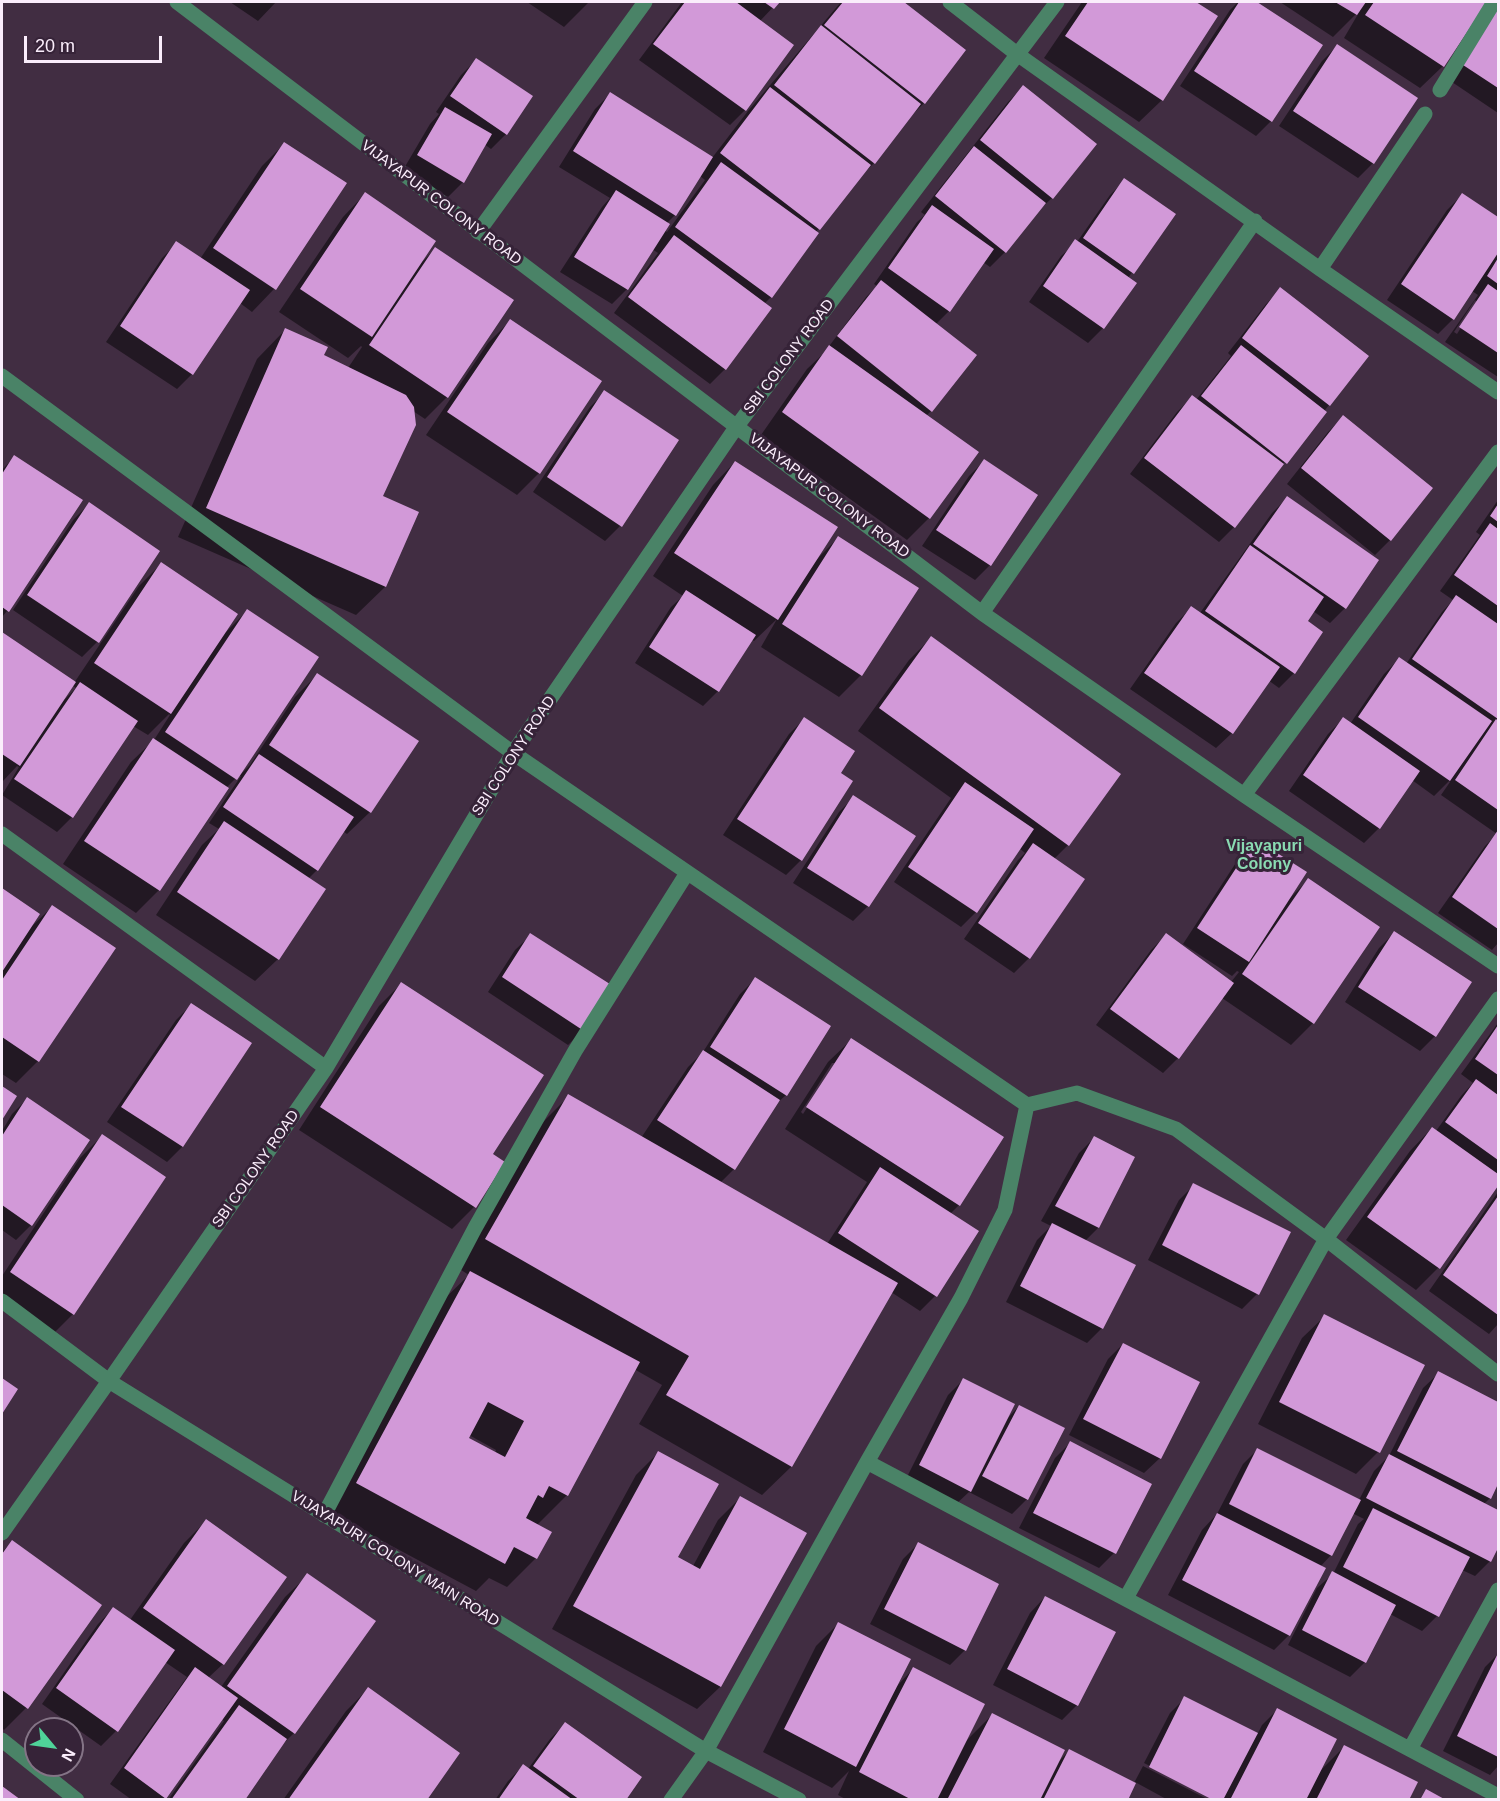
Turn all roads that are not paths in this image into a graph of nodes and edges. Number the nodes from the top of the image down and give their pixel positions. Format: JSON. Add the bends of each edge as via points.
{"nodes":[{"id":1,"x":177,"y":2,"type":"edge"},
{"id":2,"x":645,"y":2,"type":"edge"},
{"id":3,"x":950,"y":2,"type":"edge"},
{"id":4,"x":1057,"y":2,"type":"edge"},
{"id":5,"x":1494,"y":2,"type":"edge"},
{"id":6,"x":1017,"y":54,"type":"junction"},
{"id":7,"x":1440,"y":90,"type":"dead end"},
{"id":8,"x":1425,"y":114,"type":"dead end"},
{"id":9,"x":1255,"y":221,"type":"junction"},
{"id":10,"x":478,"y":232,"type":"junction"},
{"id":11,"x":1320,"y":269,"type":"junction"},
{"id":12,"x":2,"y":376,"type":"edge"},
{"id":13,"x":1498,"y":392,"type":"edge"},
{"id":14,"x":737,"y":426,"type":"junction"},
{"id":15,"x":1498,"y":452,"type":"edge"},
{"id":16,"x":982,"y":613,"type":"junction"},
{"id":17,"x":513,"y":753,"type":"junction"},
{"id":18,"x":1244,"y":795,"type":"junction"},
{"id":19,"x":2,"y":834,"type":"edge"},
{"id":20,"x":687,"y":873,"type":"junction"},
{"id":21,"x":1498,"y":966,"type":"edge"},
{"id":22,"x":1498,"y":999,"type":"edge"},
{"id":23,"x":326,"y":1068,"type":"junction"},
{"id":24,"x":1027,"y":1104,"type":"junction"},
{"id":25,"x":1326,"y":1239,"type":"junction"},
{"id":26,"x":2,"y":1301,"type":"edge"},
{"id":27,"x":1498,"y":1374,"type":"edge"},
{"id":28,"x":109,"y":1381,"type":"junction"},
{"id":29,"x":867,"y":1462,"type":"junction"},
{"id":30,"x":324,"y":1515,"type":"junction"},
{"id":31,"x":2,"y":1533,"type":"edge"},
{"id":32,"x":1498,"y":1590,"type":"edge"},
{"id":33,"x":1126,"y":1598,"type":"junction"},
{"id":34,"x":2,"y":1740,"type":"edge"},
{"id":35,"x":1410,"y":1749,"type":"junction"},
{"id":36,"x":706,"y":1751,"type":"junction"},
{"id":37,"x":1498,"y":1796,"type":"edge"},
{"id":38,"x":77,"y":1800,"type":"edge"},
{"id":39,"x":671,"y":1800,"type":"edge"},
{"id":40,"x":799,"y":1800,"type":"edge"}],
"edges":[{"from":1,"to":10,"type":"street","name":"VIJAYAPUR COLONY ROAD"},
{"from":2,"to":10,"type":"street"},
{"from":3,"to":6,"type":"street"},
{"from":4,"to":6,"type":"street","name":"SBI COLONY ROAD"},
{"from":5,"to":7,"type":"street"},
{"from":6,"to":9,"type":"street"},
{"from":6,"to":14,"type":"street","name":"SBI COLONY ROAD"},
{"from":8,"to":11,"type":"street"},
{"from":9,"to":11,"type":"street"},
{"from":9,"to":16,"type":"street"},
{"from":10,"to":14,"type":"street","name":"VIJAYAPUR COLONY ROAD"},
{"from":11,"to":13,"type":"street"},
{"from":12,"to":17,"type":"street"},
{"from":14,"to":16,"type":"street","name":"VIJAYAPUR COLONY ROAD"},
{"from":14,"to":17,"type":"street","name":"SBI COLONY ROAD"},
{"from":15,"to":18,"type":"street"},
{"from":16,"to":18,"type":"street","name":"VIJAYAPUR COLONY ROAD"},
{"from":17,"to":20,"type":"street"},
{"from":17,"to":23,"type":"street","name":"SBI COLONY ROAD"},
{"from":18,"to":21,"type":"street","name":"VIJAYAPUR COLONY ROAD"},
{"from":19,"to":23,"type":"street"},
{"from":20,"to":24,"type":"street"},
{"from":20,"to":30,"type":"street","via":[[564,1070],[475,1228]]},
{"from":22,"to":25,"type":"street"},
{"from":23,"to":28,"type":"street","name":"SBI COLONY ROAD"},
{"from":24,"to":25,"type":"street","via":[[1077,1094],[1176,1130]]},
{"from":24,"to":29,"type":"street","via":[[1005,1210],[962,1298]]},
{"from":25,"to":27,"type":"street"},
{"from":25,"to":33,"type":"street"},
{"from":26,"to":28,"type":"street","name":"VIJAYAPURI COLONY MAIN ROAD"},
{"from":28,"to":30,"type":"street","name":"VIJAYAPURI COLONY MAIN ROAD"},
{"from":28,"to":31,"type":"street","name":"SBI COLONY ROAD"},
{"from":29,"to":33,"type":"street"},
{"from":29,"to":36,"type":"street"},
{"from":30,"to":36,"type":"street","name":"VIJAYAPURI COLONY MAIN ROAD"},
{"from":32,"to":35,"type":"street"},
{"from":33,"to":35,"type":"street"},
{"from":34,"to":38,"type":"street"},
{"from":35,"to":37,"type":"street"},
{"from":36,"to":39,"type":"street"},
{"from":36,"to":40,"type":"street","name":"VIJAYAPURI COLONY MAIN ROAD"}]}
